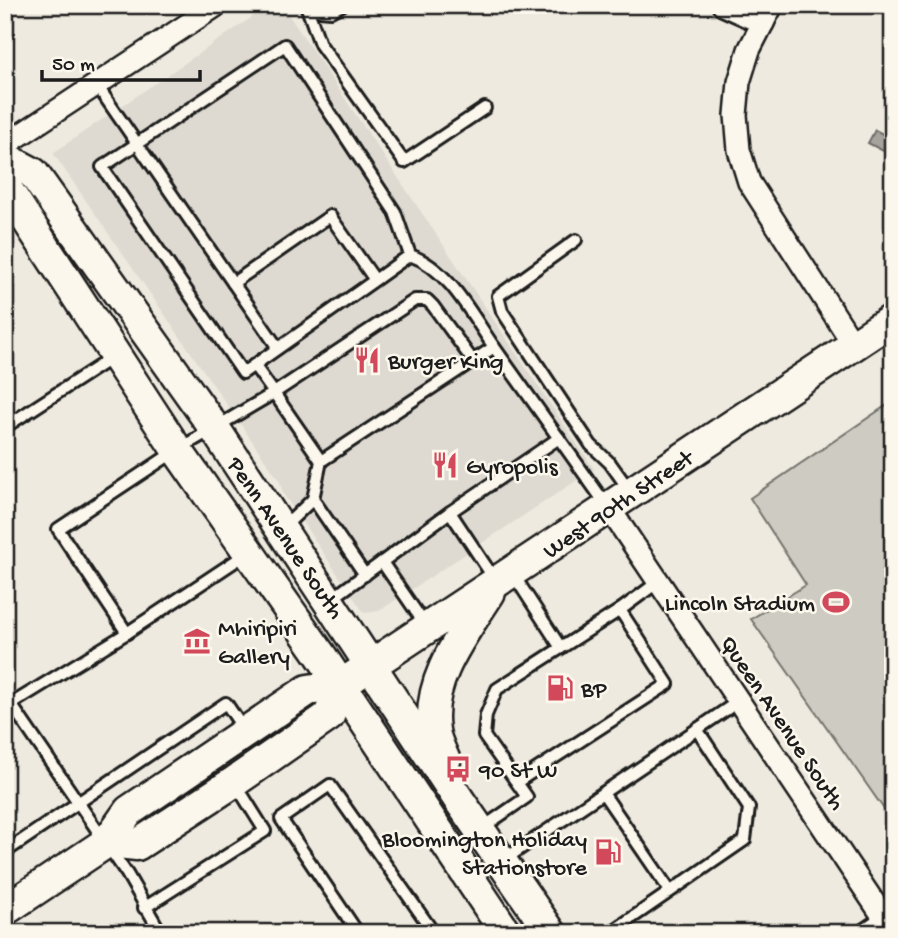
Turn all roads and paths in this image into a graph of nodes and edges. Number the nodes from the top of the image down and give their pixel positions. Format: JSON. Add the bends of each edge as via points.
{"nodes":[{"id":1,"x":217,"y":5,"type":"edge"},
{"id":2,"x":342,"y":5,"type":"edge"},
{"id":3,"x":723,"y":5,"type":"edge"},
{"id":4,"x":308,"y":7,"type":"edge"},
{"id":5,"x":767,"y":14,"type":"edge"},
{"id":6,"x":96,"y":85,"type":"junction"},
{"id":7,"x":485,"y":108,"type":"dead end"},
{"id":8,"x":5,"y":145,"type":"edge"},
{"id":9,"x":137,"y":145,"type":"junction"},
{"id":10,"x":5,"y":158,"type":"edge"},
{"id":11,"x":5,"y":186,"type":"edge"},
{"id":12,"x":576,"y":240,"type":"dead end"},
{"id":13,"x":410,"y":255,"type":"junction"},
{"id":14,"x":375,"y":280,"type":"junction"},
{"id":15,"x":233,"y":283,"type":"junction"},
{"id":16,"x":893,"y":319,"type":"edge"},
{"id":17,"x":854,"y":345,"type":"junction"},
{"id":18,"x":494,"y":347,"type":"junction"},
{"id":19,"x":278,"y":348,"type":"junction"},
{"id":20,"x":115,"y":356,"type":"junction"},
{"id":21,"x":473,"y":361,"type":"junction"},
{"id":22,"x":254,"y":365,"type":"junction"},
{"id":23,"x":274,"y":393,"type":"junction"},
{"id":24,"x":5,"y":428,"type":"edge"},
{"id":25,"x":215,"y":429,"type":"junction"},
{"id":26,"x":559,"y":438,"type":"junction"},
{"id":27,"x":177,"y":450,"type":"junction"},
{"id":28,"x":321,"y":461,"type":"junction"},
{"id":29,"x":313,"y":499,"type":"junction"},
{"id":30,"x":620,"y":501,"type":"junction"},
{"id":31,"x":450,"y":512,"type":"junction"},
{"id":32,"x":281,"y":530,"type":"junction"},
{"id":33,"x":249,"y":552,"type":"junction"},
{"id":34,"x":382,"y":562,"type":"junction"},
{"id":35,"x":365,"y":575,"type":"junction"},
{"id":36,"x":504,"y":578,"type":"junction"},
{"id":37,"x":659,"y":582,"type":"junction"},
{"id":38,"x":329,"y":601,"type":"junction"},
{"id":39,"x":620,"y":610,"type":"junction"},
{"id":40,"x":428,"y":628,"type":"junction"},
{"id":41,"x":127,"y":633,"type":"junction"},
{"id":42,"x":561,"y":648,"type":"junction"},
{"id":43,"x":372,"y":664,"type":"junction"},
{"id":44,"x":341,"y":685,"type":"junction"},
{"id":45,"x":738,"y":701,"type":"junction"},
{"id":46,"x":8,"y":706,"type":"edge"},
{"id":47,"x":697,"y":729,"type":"junction"},
{"id":48,"x":246,"y":733,"type":"junction"},
{"id":49,"x":234,"y":782,"type":"junction"},
{"id":50,"x":517,"y":782,"type":"junction"},
{"id":51,"x":603,"y":793,"type":"junction"},
{"id":52,"x":78,"y":800,"type":"junction"},
{"id":53,"x":459,"y":800,"type":"junction"},
{"id":54,"x":281,"y":819,"type":"junction"},
{"id":55,"x":480,"y":830,"type":"junction"},
{"id":56,"x":265,"y":831,"type":"junction"},
{"id":57,"x":107,"y":842,"type":"junction"},
{"id":58,"x":5,"y":852,"type":"edge"},
{"id":59,"x":502,"y":861,"type":"junction"},
{"id":60,"x":670,"y":891,"type":"junction"},
{"id":61,"x":144,"y":908,"type":"junction"},
{"id":62,"x":5,"y":910,"type":"edge"},
{"id":63,"x":888,"y":923,"type":"edge"},
{"id":64,"x":161,"y":933,"type":"edge"},
{"id":65,"x":358,"y":933,"type":"edge"},
{"id":66,"x":434,"y":933,"type":"edge"},
{"id":67,"x":506,"y":933,"type":"edge"},
{"id":68,"x":551,"y":933,"type":"edge"},
{"id":69,"x":610,"y":933,"type":"edge"},
{"id":70,"x":858,"y":933,"type":"edge"}],
"edges":[{"from":1,"to":6,"type":"street"},
{"from":2,"to":4,"type":"lane","via":[[331,11]]},
{"from":3,"to":5,"type":"street"},
{"from":4,"to":7,"type":"lane","via":[[320,44],[404,162]]},
{"from":5,"to":17,"type":"street","via":[[739,82],[739,150],[749,182]]},
{"from":6,"to":8,"type":"street"},
{"from":6,"to":9,"type":"lane"},
{"from":9,"to":13,"type":"lane","via":[[285,45],[395,212]]},
{"from":9,"to":15,"type":"lane"},
{"from":9,"to":22,"type":"lane","via":[[102,167],[243,373]]},
{"from":10,"to":25,"type":"main road","name":"Penn Avenue South","via":[[33,173]]},
{"from":11,"to":20,"type":"main road","name":"Penn Avenue South"},
{"from":12,"to":30,"type":"lane","via":[[498,296],[502,311],[591,445],[610,463]]},
{"from":13,"to":14,"type":"lane"},
{"from":13,"to":18,"type":"lane","via":[[425,260],[444,277]]},
{"from":14,"to":15,"type":"lane","via":[[330,216]]},
{"from":14,"to":19,"type":"lane"},
{"from":15,"to":19,"type":"lane"},
{"from":16,"to":17,"type":"main road","name":"West 90th Street"},
{"from":17,"to":30,"type":"main road","name":"West 90th Street"},
{"from":18,"to":21,"type":"lane"},
{"from":18,"to":26,"type":"lane"},
{"from":19,"to":22,"type":"lane"},
{"from":20,"to":24,"type":"lane"},
{"from":20,"to":27,"type":"main road","name":"Penn Avenue South"},
{"from":21,"to":23,"type":"lane","via":[[433,306],[427,300],[415,300]]},
{"from":21,"to":28,"type":"lane"},
{"from":22,"to":23,"type":"lane"},
{"from":23,"to":25,"type":"lane"},
{"from":23,"to":28,"type":"lane"},
{"from":25,"to":27,"type":"lane"},
{"from":25,"to":32,"type":"main road","name":"Penn Avenue South"},
{"from":26,"to":30,"type":"lane"},
{"from":26,"to":31,"type":"lane"},
{"from":27,"to":33,"type":"main road","name":"Penn Avenue South"},
{"from":27,"to":41,"type":"lane","via":[[58,529]]},
{"from":28,"to":29,"type":"lane"},
{"from":29,"to":32,"type":"lane"},
{"from":29,"to":35,"type":"lane"},
{"from":30,"to":36,"type":"main road","name":"West 90th Street"},
{"from":30,"to":37,"type":"street","name":"Queen Avenue South"},
{"from":31,"to":34,"type":"lane"},
{"from":31,"to":36,"type":"lane"},
{"from":32,"to":38,"type":"main road","name":"Penn Avenue South"},
{"from":33,"to":41,"type":"lane"},
{"from":33,"to":44,"type":"main road","name":"Penn Avenue South"},
{"from":34,"to":35,"type":"lane"},
{"from":34,"to":40,"type":"lane"},
{"from":35,"to":38,"type":"lane"},
{"from":36,"to":40,"type":"main road","name":"West 90th Street"},
{"from":36,"to":42,"type":"lane"},
{"from":36,"to":53,"type":"main road","via":[[448,659],[436,694],[434,730]]},
{"from":37,"to":39,"type":"lane"},
{"from":37,"to":45,"type":"street","name":"Queen Avenue South"},
{"from":38,"to":43,"type":"main road","name":"Penn Avenue South"},
{"from":39,"to":42,"type":"lane"},
{"from":39,"to":50,"type":"lane","via":[[667,684]]},
{"from":40,"to":43,"type":"main road","name":"West 90th Street"},
{"from":41,"to":46,"type":"lane"},
{"from":42,"to":50,"type":"lane","via":[[497,689],[486,715],[484,736]]},
{"from":43,"to":44,"type":"main road","name":"West 90th Street"},
{"from":43,"to":53,"type":"main road","name":"Penn Avenue South"},
{"from":44,"to":48,"type":"main road","name":"West 90th Street","via":[[308,690]]},
{"from":44,"to":49,"type":"main road","via":[[329,716]]},
{"from":44,"to":67,"type":"main road","name":"Penn Avenue South"},
{"from":45,"to":47,"type":"lane"},
{"from":45,"to":63,"type":"street","name":"Queen Avenue South"},
{"from":46,"to":52,"type":"lane"},
{"from":47,"to":51,"type":"lane"},
{"from":47,"to":60,"type":"lane","via":[[749,808],[745,840]]},
{"from":48,"to":52,"type":"lane","via":[[226,703]]},
{"from":48,"to":57,"type":"main road","name":"West 90th Street","via":[[129,811]]},
{"from":49,"to":56,"type":"lane"},
{"from":49,"to":57,"type":"main road","via":[[137,845]]},
{"from":50,"to":55,"type":"lane","via":[[527,797]]},
{"from":51,"to":59,"type":"lane"},
{"from":51,"to":60,"type":"lane"},
{"from":52,"to":57,"type":"lane"},
{"from":52,"to":58,"type":"lane"},
{"from":53,"to":55,"type":"main road","name":"Penn Avenue South"},
{"from":54,"to":56,"type":"lane"},
{"from":54,"to":65,"type":"lane"},
{"from":54,"to":66,"type":"lane","via":[[330,785]]},
{"from":55,"to":59,"type":"main road","name":"Penn Avenue South"},
{"from":56,"to":61,"type":"lane"},
{"from":57,"to":61,"type":"lane"},
{"from":57,"to":62,"type":"main road","name":"West 90th Street"},
{"from":59,"to":68,"type":"main road","name":"Penn Avenue South"},
{"from":60,"to":69,"type":"lane"},
{"from":61,"to":64,"type":"lane"},
{"from":63,"to":70,"type":"lane"}]}
